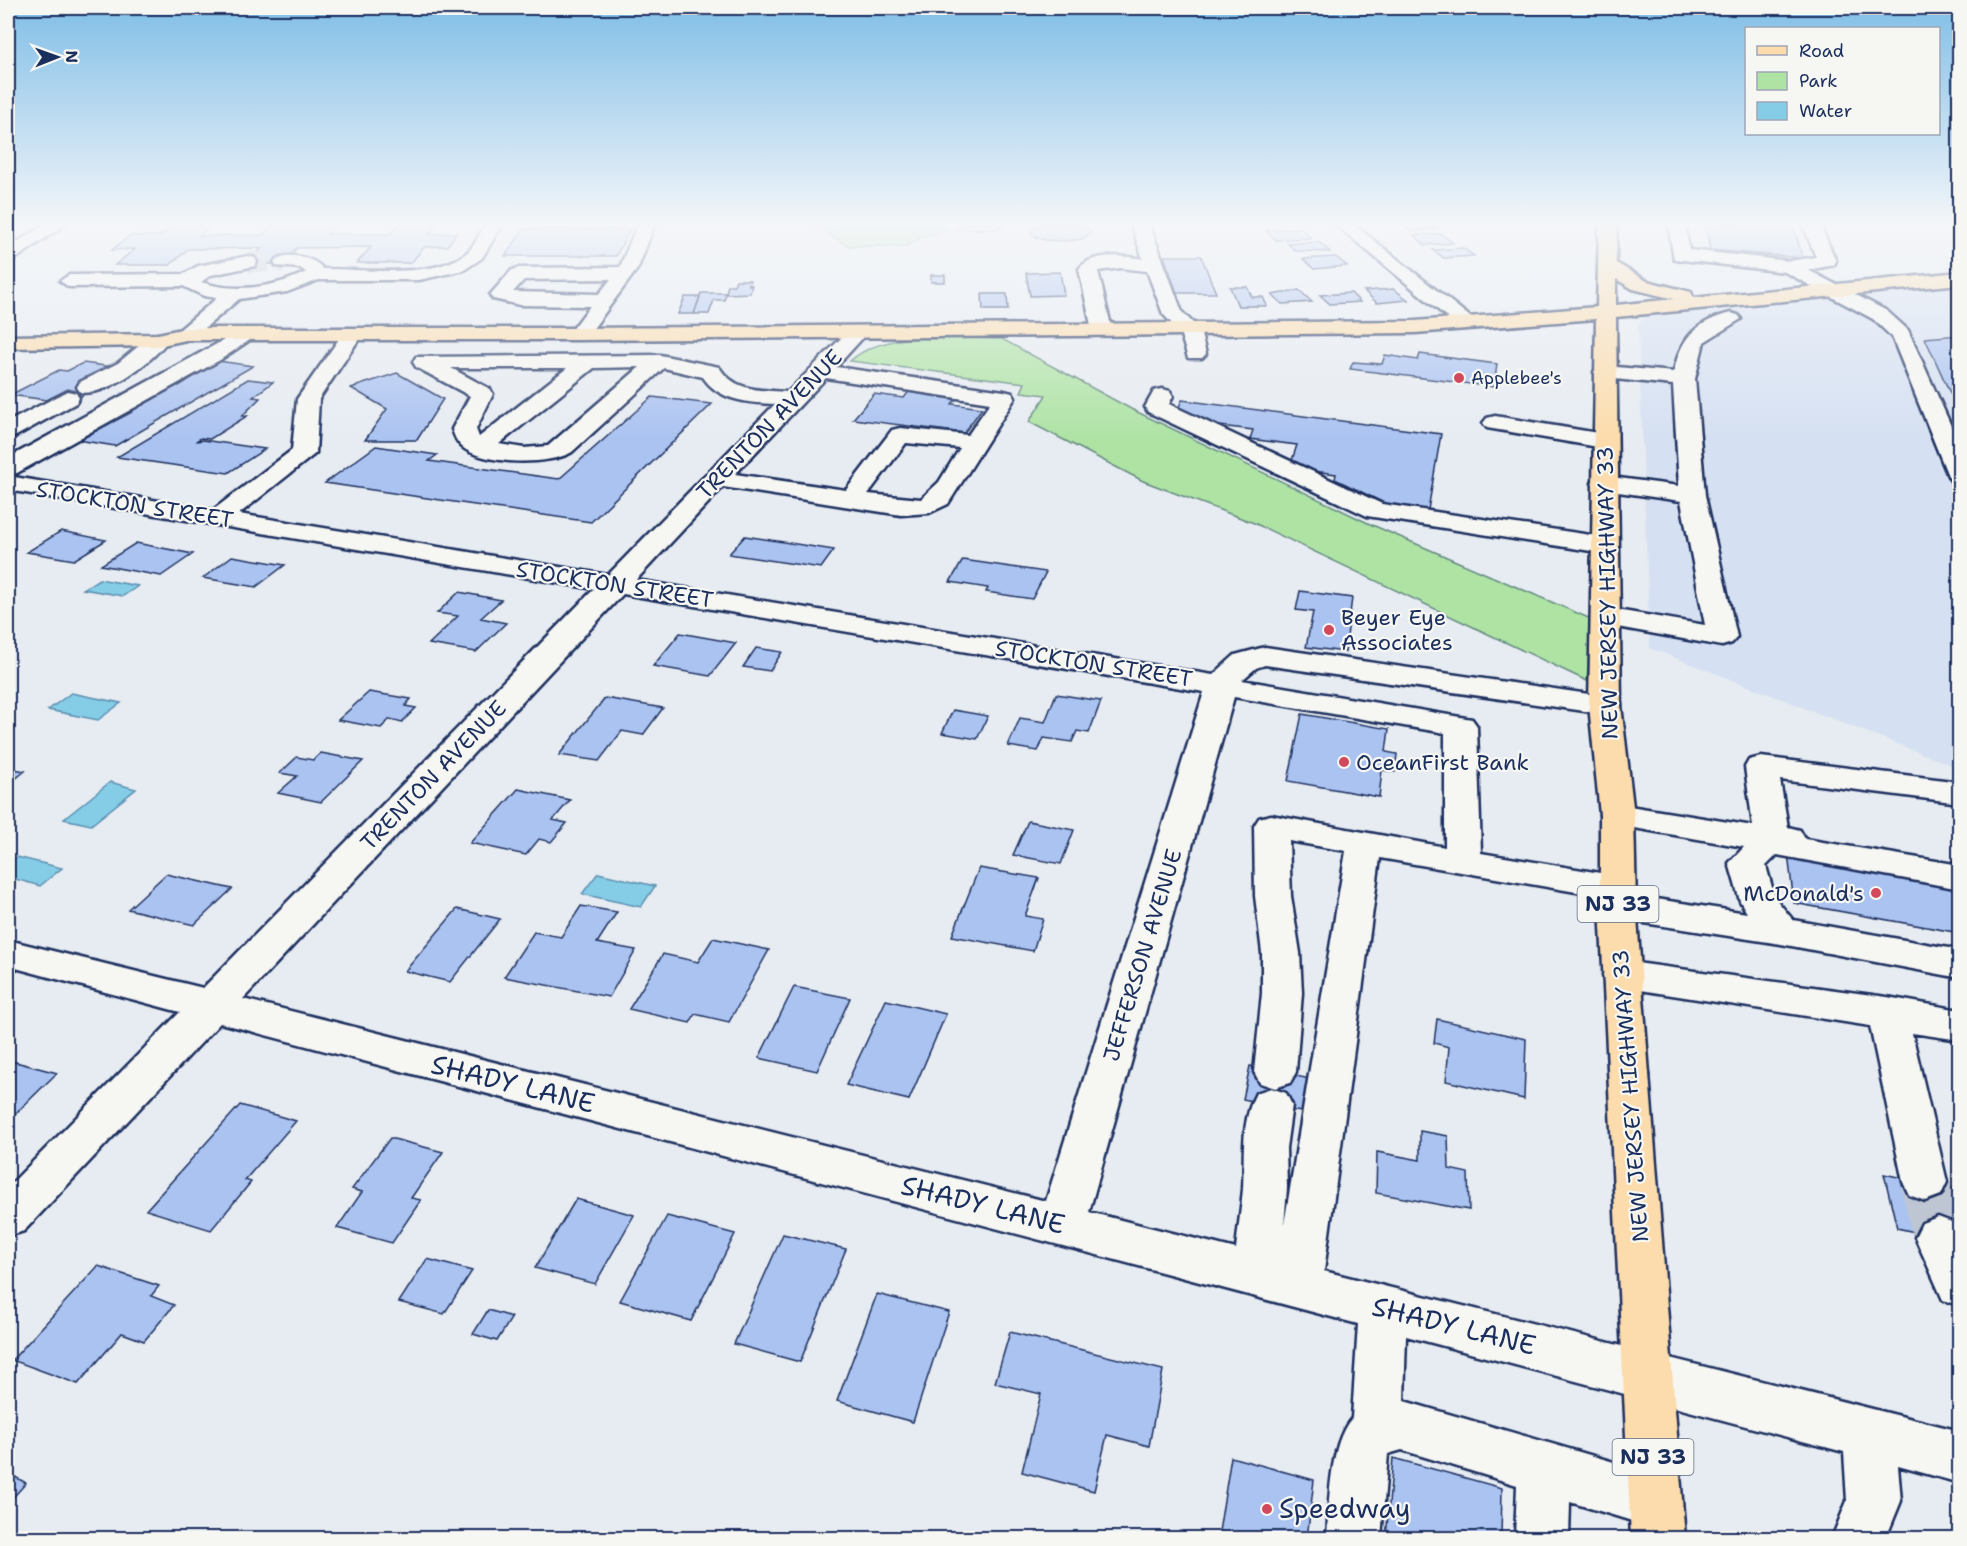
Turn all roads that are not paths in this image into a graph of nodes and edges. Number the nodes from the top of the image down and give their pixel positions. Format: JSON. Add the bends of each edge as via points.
{"nodes":[{"id":1,"x":233,"y":295,"type":"tunnel mouth"},
{"id":2,"x":501,"y":295,"type":"edge"},
{"id":3,"x":608,"y":295,"type":"edge"},
{"id":4,"x":1094,"y":295,"type":"edge"},
{"id":5,"x":1166,"y":295,"type":"edge"},
{"id":6,"x":1431,"y":295,"type":"edge"},
{"id":7,"x":1606,"y":295,"type":"edge"},
{"id":8,"x":1681,"y":295,"type":"edge"},
{"id":9,"x":1772,"y":295,"type":"edge"},
{"id":10,"x":1842,"y":295,"type":"edge"},
{"id":11,"x":604,"y":300,"type":"junction"},
{"id":12,"x":1716,"y":301,"type":"junction"},
{"id":13,"x":1606,"y":312,"type":"junction"},
{"id":14,"x":1731,"y":319,"type":"dead end"},
{"id":15,"x":1467,"y":324,"type":"junction"},
{"id":16,"x":8,"y":326,"type":"edge"},
{"id":17,"x":1102,"y":330,"type":"junction"},
{"id":18,"x":1190,"y":330,"type":"junction"},
{"id":19,"x":858,"y":332,"type":"junction"},
{"id":20,"x":353,"y":333,"type":"junction"},
{"id":21,"x":186,"y":334,"type":"junction"},
{"id":22,"x":246,"y":334,"type":"junction"},
{"id":23,"x":443,"y":334,"type":"junction"},
{"id":24,"x":579,"y":334,"type":"junction"},
{"id":25,"x":158,"y":340,"type":"junction"},
{"id":26,"x":8,"y":342,"type":"edge"},
{"id":27,"x":1195,"y":354,"type":"dead end"},
{"id":28,"x":588,"y":361,"type":"junction"},
{"id":29,"x":660,"y":361,"type":"junction"},
{"id":30,"x":424,"y":362,"type":"junction"},
{"id":31,"x":820,"y":371,"type":"junction"},
{"id":32,"x":1605,"y":372,"type":"junction"},
{"id":33,"x":1684,"y":379,"type":"junction"},
{"id":34,"x":88,"y":387,"type":"dead end"},
{"id":35,"x":1162,"y":396,"type":"dead end"},
{"id":36,"x":68,"y":398,"type":"dead end"},
{"id":37,"x":793,"y":399,"type":"junction"},
{"id":38,"x":1495,"y":423,"type":"dead end"},
{"id":39,"x":8,"y":431,"type":"edge"},
{"id":40,"x":1604,"y":441,"type":"junction"},
{"id":41,"x":975,"y":443,"type":"junction"},
{"id":42,"x":479,"y":448,"type":"junction"},
{"id":43,"x":8,"y":468,"type":"edge"},
{"id":44,"x":1959,"y":476,"type":"edge"},
{"id":45,"x":717,"y":479,"type":"junction"},
{"id":46,"x":8,"y":483,"type":"edge"},
{"id":47,"x":1604,"y":483,"type":"junction"},
{"id":48,"x":1692,"y":495,"type":"junction"},
{"id":49,"x":852,"y":499,"type":"junction"},
{"id":50,"x":218,"y":518,"type":"junction"},
{"id":51,"x":1604,"y":545,"type":"junction"},
{"id":52,"x":616,"y":584,"type":"junction"},
{"id":53,"x":1605,"y":617,"type":"junction"},
{"id":54,"x":1222,"y":684,"type":"junction"},
{"id":55,"x":1605,"y":705,"type":"junction"},
{"id":56,"x":1959,"y":793,"type":"edge"},
{"id":57,"x":1617,"y":815,"type":"junction"},
{"id":58,"x":1773,"y":840,"type":"junction"},
{"id":59,"x":1364,"y":846,"type":"junction"},
{"id":60,"x":1463,"y":862,"type":"junction"},
{"id":61,"x":1959,"y":862,"type":"edge"},
{"id":62,"x":1959,"y":877,"type":"edge"},
{"id":63,"x":1617,"y":896,"type":"junction"},
{"id":64,"x":1781,"y":931,"type":"junction"},
{"id":65,"x":1827,"y":940,"type":"junction"},
{"id":66,"x":1959,"y":948,"type":"edge"},
{"id":67,"x":8,"y":953,"type":"edge"},
{"id":68,"x":1959,"y":964,"type":"edge"},
{"id":69,"x":1622,"y":975,"type":"junction"},
{"id":70,"x":211,"y":1006,"type":"junction"},
{"id":71,"x":1887,"y":1012,"type":"junction"},
{"id":72,"x":1959,"y":1025,"type":"edge"},
{"id":73,"x":1925,"y":1182,"type":"tunnel mouth"},
{"id":74,"x":8,"y":1217,"type":"edge"},
{"id":75,"x":1062,"y":1225,"type":"junction"},
{"id":76,"x":1938,"y":1237,"type":"tunnel mouth"},
{"id":77,"x":1256,"y":1276,"type":"junction"},
{"id":78,"x":1959,"y":1285,"type":"edge"},
{"id":79,"x":1298,"y":1286,"type":"junction"},
{"id":80,"x":1383,"y":1308,"type":"junction"},
{"id":81,"x":1648,"y":1376,"type":"junction"},
{"id":82,"x":1377,"y":1428,"type":"junction"},
{"id":83,"x":1869,"y":1434,"type":"junction"},
{"id":84,"x":1959,"y":1457,"type":"edge"},
{"id":85,"x":1544,"y":1467,"type":"junction"},
{"id":86,"x":1656,"y":1520,"type":"edge"},
{"id":87,"x":1354,"y":1539,"type":"edge"},
{"id":88,"x":1542,"y":1539,"type":"edge"},
{"id":89,"x":1859,"y":1539,"type":"edge"}],
"edges":[{"from":1,"to":21,"type":"street"},
{"from":2,"to":11,"type":"street"},
{"from":3,"to":11,"type":"street"},
{"from":4,"to":17,"type":"street"},
{"from":5,"to":18,"type":"street","via":[[1173,314]]},
{"from":6,"to":15,"type":"street"},
{"from":7,"to":13,"type":"main road","name":"NEW JERSEY HIGHWAY 33","number":"NJ 33"},
{"from":8,"to":12,"type":"main road"},
{"from":9,"to":12,"type":"main road"},
{"from":10,"to":44,"type":"street","via":[[1880,315],[1901,334]]},
{"from":11,"to":24,"type":"street"},
{"from":12,"to":13,"type":"main road"},
{"from":13,"to":15,"type":"main road"},
{"from":13,"to":32,"type":"main road","name":"NEW JERSEY HIGHWAY 33","number":"NJ 33"},
{"from":14,"to":33,"type":"street","via":[[1700,334],[1689,346]]},
{"from":15,"to":18,"type":"main road"},
{"from":16,"to":21,"type":"main road","via":[[149,325]]},
{"from":17,"to":18,"type":"main road"},
{"from":17,"to":19,"type":"main road"},
{"from":18,"to":27,"type":"street"},
{"from":19,"to":24,"type":"main road"},
{"from":19,"to":31,"type":"street","name":"TRENTON AVENUE"},
{"from":20,"to":22,"type":"main road"},
{"from":20,"to":23,"type":"main road"},
{"from":20,"to":50,"type":"street","via":[[308,399],[304,453]]},
{"from":21,"to":22,"type":"main road"},
{"from":21,"to":25,"type":"main road"},
{"from":22,"to":43,"type":"street"},
{"from":23,"to":24,"type":"main road"},
{"from":23,"to":30,"type":"street"},
{"from":25,"to":26,"type":"main road"},
{"from":25,"to":34,"type":"street","via":[[148,353]]},
{"from":28,"to":29,"type":"street"},
{"from":28,"to":30,"type":"street"},
{"from":28,"to":42,"type":"street"},
{"from":29,"to":37,"type":"street","via":[[711,372],[719,384],[733,392]]},
{"from":29,"to":42,"type":"street","via":[[554,453],[524,455]]},
{"from":30,"to":42,"type":"street","via":[[482,394],[464,429],[468,440]]},
{"from":31,"to":37,"type":"street","name":"TRENTON AVENUE"},
{"from":31,"to":41,"type":"street","via":[[1004,398]]},
{"from":32,"to":33,"type":"street"},
{"from":32,"to":40,"type":"main road","name":"NEW JERSEY HIGHWAY 33","number":"NJ 33"},
{"from":33,"to":48,"type":"street"},
{"from":35,"to":51,"type":"street","via":[[1156,407],[1376,511]]},
{"from":36,"to":39,"type":"street"},
{"from":37,"to":45,"type":"street","name":"TRENTON AVENUE"},
{"from":38,"to":40,"type":"street"},
{"from":40,"to":47,"type":"main road","name":"NEW JERSEY HIGHWAY 33","number":"NJ 33"},
{"from":41,"to":49,"type":"street","via":[[900,435]]},
{"from":41,"to":49,"type":"street","via":[[946,494],[932,506],[916,509]]},
{"from":45,"to":49,"type":"street"},
{"from":45,"to":52,"type":"street","name":"TRENTON AVENUE"},
{"from":46,"to":50,"type":"street","name":"STOCKTON STREET"},
{"from":47,"to":48,"type":"street"},
{"from":47,"to":51,"type":"main road","name":"NEW JERSEY HIGHWAY 33","number":"NJ 33"},
{"from":48,"to":53,"type":"street","via":[[1722,637]]},
{"from":50,"to":52,"type":"street","name":"STOCKTON STREET"},
{"from":51,"to":53,"type":"main road","name":"NEW JERSEY HIGHWAY 33","number":"NJ 33"},
{"from":52,"to":54,"type":"street","name":"STOCKTON STREET"},
{"from":52,"to":70,"type":"street","name":"TRENTON AVENUE"},
{"from":53,"to":55,"type":"main road","name":"NEW JERSEY HIGHWAY 33","number":"NJ 33"},
{"from":54,"to":55,"type":"street","via":[[1247,659],[1265,656]]},
{"from":54,"to":60,"type":"street","name":"STOCKTON STREET","via":[[1461,726]]},
{"from":54,"to":75,"type":"street","name":"JEFFERSON AVENUE"},
{"from":55,"to":57,"type":"main road","name":"NEW JERSEY HIGHWAY 33","number":"NJ 33"},
{"from":56,"to":58,"type":"street","via":[[1761,767]]},
{"from":57,"to":58,"type":"street"},
{"from":57,"to":63,"type":"main road","name":"NEW JERSEY HIGHWAY 33","number":"NJ 33"},
{"from":58,"to":61,"type":"street","via":[[1811,836]]},
{"from":58,"to":62,"type":"street","via":[[1792,848]]},
{"from":58,"to":64,"type":"street","via":[[1747,863],[1758,901]]},
{"from":59,"to":60,"type":"street"},
{"from":59,"to":77,"type":"street","via":[[1270,826],[1282,983],[1264,1148],[1265,1188]]},
{"from":59,"to":79,"type":"street"},
{"from":60,"to":63,"type":"street"},
{"from":63,"to":64,"type":"street"},
{"from":63,"to":69,"type":"main road","name":"NEW JERSEY HIGHWAY 33","number":"NJ 33"},
{"from":64,"to":65,"type":"street"},
{"from":65,"to":66,"type":"street","via":[[1878,933]]},
{"from":65,"to":68,"type":"street"},
{"from":67,"to":70,"type":"street","name":"SHADY LANE"},
{"from":69,"to":71,"type":"street"},
{"from":69,"to":81,"type":"main road","name":"NEW JERSEY HIGHWAY 33","number":"NJ 33"},
{"from":70,"to":74,"type":"street","name":"TRENTON AVENUE"},
{"from":70,"to":75,"type":"street","name":"SHADY LANE"},
{"from":71,"to":72,"type":"street"},
{"from":71,"to":73,"type":"street"},
{"from":75,"to":77,"type":"street","name":"SHADY LANE"},
{"from":76,"to":78,"type":"street"},
{"from":77,"to":79,"type":"street","name":"SHADY LANE"},
{"from":79,"to":80,"type":"street","name":"SHADY LANE"},
{"from":80,"to":81,"type":"street","name":"SHADY LANE"},
{"from":80,"to":82,"type":"street"},
{"from":81,"to":83,"type":"street","name":"SHADY LANE"},
{"from":81,"to":86,"type":"main road","name":"NEW JERSEY HIGHWAY 33","number":"NJ 33"},
{"from":82,"to":85,"type":"street","via":[[1402,1425]]},
{"from":82,"to":87,"type":"street","via":[[1363,1444]]},
{"from":83,"to":84,"type":"street","name":"SHADY LANE"},
{"from":83,"to":89,"type":"street","via":[[1874,1501]]},
{"from":85,"to":86,"type":"street"},
{"from":85,"to":88,"type":"street"}]}
